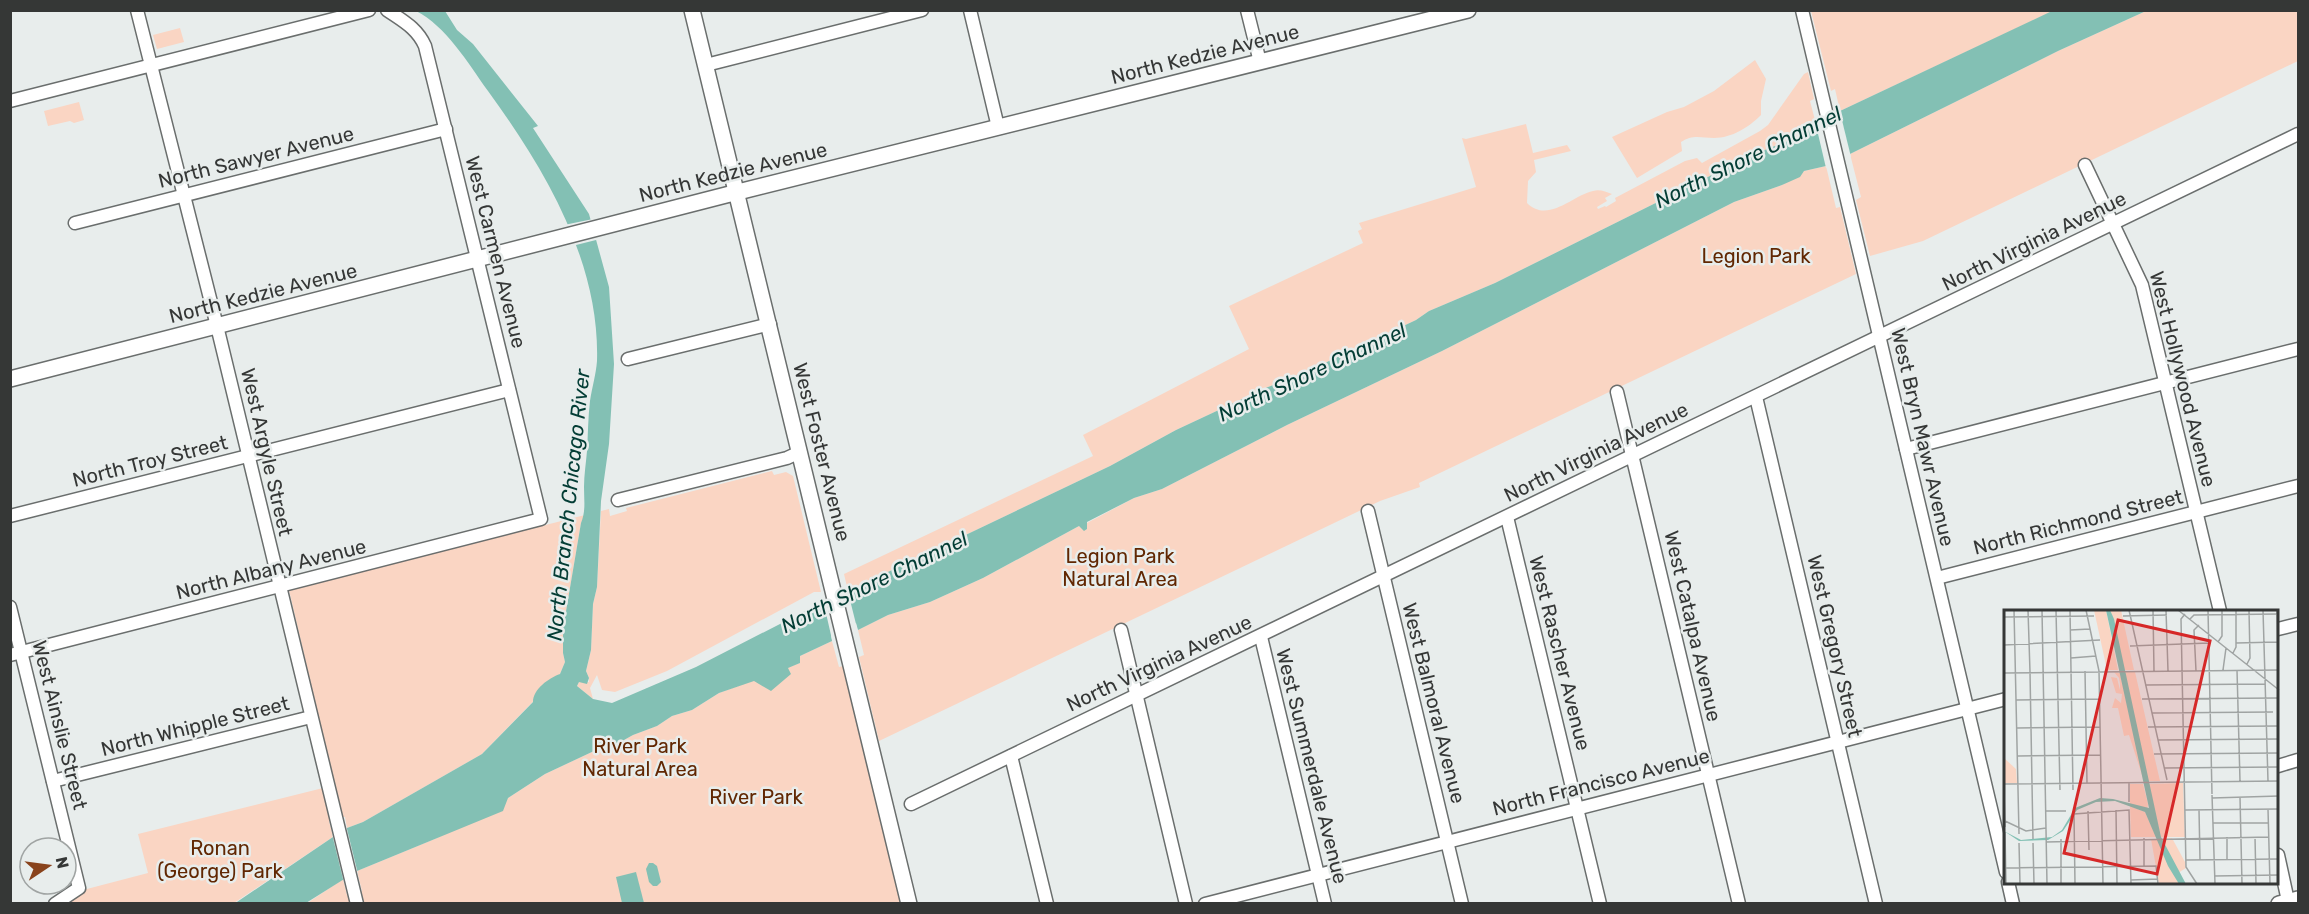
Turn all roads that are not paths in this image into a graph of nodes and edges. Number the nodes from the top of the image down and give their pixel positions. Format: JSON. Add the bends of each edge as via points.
{"nodes":[{"id":1,"x":137,"y":10,"type":"edge"},
{"id":2,"x":369,"y":10,"type":"edge"},
{"id":3,"x":387,"y":10,"type":"edge"},
{"id":4,"x":692,"y":10,"type":"edge"},
{"id":5,"x":922,"y":10,"type":"edge"},
{"id":6,"x":970,"y":10,"type":"edge"},
{"id":7,"x":1247,"y":10,"type":"edge"},
{"id":8,"x":1468,"y":10,"type":"edge"},
{"id":9,"x":1802,"y":10,"type":"edge"},
{"id":10,"x":1260,"y":62,"type":"junction"},
{"id":11,"x":152,"y":65,"type":"junction"},
{"id":12,"x":706,"y":65,"type":"junction"},
{"id":13,"x":10,"y":101,"type":"edge"},
{"id":14,"x":998,"y":127,"type":"junction"},
{"id":15,"x":446,"y":129,"type":"junction"},
{"id":16,"x":2298,"y":134,"type":"edge"},
{"id":17,"x":2085,"y":165,"type":"dead end"},
{"id":18,"x":738,"y":192,"type":"junction"},
{"id":19,"x":185,"y":195,"type":"junction"},
{"id":20,"x":75,"y":223,"type":"dead end"},
{"id":21,"x":2114,"y":224,"type":"junction"},
{"id":22,"x":478,"y":260,"type":"junction"},
{"id":23,"x":770,"y":324,"type":"junction"},
{"id":24,"x":217,"y":326,"type":"junction"},
{"id":25,"x":1880,"y":337,"type":"junction"},
{"id":26,"x":2298,"y":349,"type":"edge"},
{"id":27,"x":628,"y":358,"type":"dead end"},
{"id":28,"x":10,"y":379,"type":"edge"},
{"id":29,"x":2166,"y":383,"type":"junction"},
{"id":30,"x":509,"y":390,"type":"junction"},
{"id":31,"x":1617,"y":392,"type":"dead end"},
{"id":32,"x":1756,"y":397,"type":"junction"},
{"id":33,"x":1906,"y":449,"type":"junction"},
{"id":34,"x":800,"y":452,"type":"junction"},
{"id":35,"x":248,"y":456,"type":"junction"},
{"id":36,"x":1632,"y":457,"type":"junction"},
{"id":37,"x":2298,"y":486,"type":"edge"},
{"id":38,"x":618,"y":500,"type":"dead end"},
{"id":39,"x":1368,"y":511,"type":"dead end"},
{"id":40,"x":2196,"y":512,"type":"junction"},
{"id":41,"x":10,"y":516,"type":"edge"},
{"id":42,"x":1508,"y":517,"type":"junction"},
{"id":43,"x":541,"y":519,"type":"joint"},
{"id":44,"x":1383,"y":576,"type":"junction"},
{"id":45,"x":1937,"y":578,"type":"junction"},
{"id":46,"x":279,"y":587,"type":"junction"},
{"id":47,"x":10,"y":607,"type":"edge"},
{"id":48,"x":2220,"y":610,"type":"edge"},
{"id":49,"x":2298,"y":624,"type":"edge"},
{"id":50,"x":2279,"y":629,"type":"edge"},
{"id":51,"x":1121,"y":630,"type":"dead end"},
{"id":52,"x":1261,"y":637,"type":"junction"},
{"id":53,"x":16,"y":654,"type":"edge"},
{"id":54,"x":1136,"y":694,"type":"junction"},
{"id":55,"x":2004,"y":700,"type":"edge"},
{"id":56,"x":1967,"y":709,"type":"junction"},
{"id":57,"x":311,"y":717,"type":"junction"},
{"id":58,"x":1838,"y":742,"type":"junction"},
{"id":59,"x":1011,"y":756,"type":"junction"},
{"id":60,"x":2298,"y":760,"type":"edge"},
{"id":61,"x":2279,"y":765,"type":"edge"},
{"id":62,"x":1709,"y":775,"type":"junction"},
{"id":63,"x":53,"y":781,"type":"junction"},
{"id":64,"x":911,"y":804,"type":"dead end"},
{"id":65,"x":1578,"y":808,"type":"junction"},
{"id":66,"x":2002,"y":838,"type":"edge"},
{"id":67,"x":1447,"y":842,"type":"junction"},
{"id":68,"x":2004,"y":856,"type":"edge"},
{"id":69,"x":2279,"y":863,"type":"edge"},
{"id":70,"x":1318,"y":875,"type":"junction"},
{"id":71,"x":2008,"y":884,"type":"edge"},
{"id":72,"x":2289,"y":901,"type":"edge"},
{"id":73,"x":55,"y":903,"type":"edge"},
{"id":74,"x":357,"y":903,"type":"edge"},
{"id":75,"x":909,"y":903,"type":"edge"},
{"id":76,"x":1047,"y":903,"type":"edge"},
{"id":77,"x":1186,"y":903,"type":"edge"},
{"id":78,"x":1205,"y":903,"type":"edge"},
{"id":79,"x":1325,"y":903,"type":"edge"},
{"id":80,"x":1462,"y":903,"type":"edge"},
{"id":81,"x":1600,"y":903,"type":"edge"},
{"id":82,"x":1739,"y":903,"type":"edge"},
{"id":83,"x":1876,"y":903,"type":"edge"},
{"id":84,"x":2013,"y":903,"type":"edge"}],
"edges":[{"from":1,"to":11,"type":"street","name":"West Argyle Street"},
{"from":2,"to":11,"type":"street"},
{"from":3,"to":15,"type":"street","name":"West Carmen Avenue","via":[[420,35]]},
{"from":4,"to":12,"type":"main road","name":"West Foster Avenue"},
{"from":5,"to":12,"type":"street"},
{"from":6,"to":14,"type":"street"},
{"from":7,"to":10,"type":"street"},
{"from":8,"to":10,"type":"main road","name":"North Kedzie Avenue"},
{"from":9,"to":25,"type":"street","name":"West Bryn Mawr Avenue"},
{"from":10,"to":14,"type":"main road","name":"North Kedzie Avenue"},
{"from":11,"to":13,"type":"street"},
{"from":11,"to":19,"type":"street","name":"West Argyle Street"},
{"from":12,"to":18,"type":"main road","name":"West Foster Avenue"},
{"from":14,"to":18,"type":"main road","name":"North Kedzie Avenue"},
{"from":15,"to":19,"type":"street","name":"North Sawyer Avenue"},
{"from":15,"to":22,"type":"street","name":"West Carmen Avenue"},
{"from":16,"to":21,"type":"street","name":"North Virginia Avenue"},
{"from":17,"to":21,"type":"street","name":"West Hollywood Avenue"},
{"from":18,"to":22,"type":"main road","name":"North Kedzie Avenue"},
{"from":18,"to":23,"type":"main road","name":"West Foster Avenue"},
{"from":19,"to":20,"type":"street","name":"North Sawyer Avenue"},
{"from":19,"to":24,"type":"street","name":"West Argyle Street"},
{"from":21,"to":25,"type":"street","name":"North Virginia Avenue"},
{"from":21,"to":29,"type":"street","name":"West Hollywood Avenue","via":[[2142,285]]},
{"from":22,"to":24,"type":"main road","name":"North Kedzie Avenue"},
{"from":22,"to":30,"type":"street","name":"West Carmen Avenue"},
{"from":23,"to":27,"type":"street"},
{"from":23,"to":34,"type":"main road","name":"West Foster Avenue"},
{"from":24,"to":28,"type":"main road","name":"North Kedzie Avenue"},
{"from":24,"to":35,"type":"street","name":"West Argyle Street"},
{"from":25,"to":32,"type":"street","name":"North Virginia Avenue"},
{"from":25,"to":33,"type":"street","name":"West Bryn Mawr Avenue"},
{"from":26,"to":29,"type":"street"},
{"from":29,"to":33,"type":"street"},
{"from":29,"to":40,"type":"street","name":"West Hollywood Avenue"},
{"from":30,"to":35,"type":"street","name":"North Troy Street"},
{"from":30,"to":43,"type":"street","name":"West Carmen Avenue"},
{"from":31,"to":36,"type":"street","name":"West Catalpa Avenue"},
{"from":32,"to":36,"type":"street","name":"North Virginia Avenue"},
{"from":32,"to":58,"type":"street","name":"West Gregory Street"},
{"from":33,"to":45,"type":"street","name":"West Bryn Mawr Avenue"},
{"from":34,"to":38,"type":"street"},
{"from":34,"to":75,"type":"main road","name":"West Foster Avenue"},
{"from":35,"to":41,"type":"street","name":"North Troy Street"},
{"from":35,"to":46,"type":"street","name":"West Argyle Street"},
{"from":36,"to":42,"type":"street","name":"North Virginia Avenue"},
{"from":36,"to":62,"type":"street","name":"West Catalpa Avenue"},
{"from":37,"to":40,"type":"street","name":"North Richmond Street"},
{"from":39,"to":44,"type":"street","name":"West Balmoral Avenue"},
{"from":40,"to":45,"type":"street","name":"North Richmond Street"},
{"from":40,"to":48,"type":"street","name":"West Hollywood Avenue"},
{"from":42,"to":44,"type":"street","name":"North Virginia Avenue"},
{"from":42,"to":65,"type":"street","name":"West Rascher Avenue"},
{"from":43,"to":46,"type":"street","name":"North Albany Avenue"},
{"from":44,"to":52,"type":"street","name":"North Virginia Avenue"},
{"from":44,"to":67,"type":"street","name":"West Balmoral Avenue"},
{"from":45,"to":56,"type":"street","name":"West Bryn Mawr Avenue"},
{"from":46,"to":53,"type":"street","name":"North Albany Avenue"},
{"from":46,"to":57,"type":"street","name":"West Argyle Street"},
{"from":47,"to":53,"type":"street","name":"West Ainslie Street"},
{"from":49,"to":50,"type":"street"},
{"from":51,"to":54,"type":"street"},
{"from":52,"to":54,"type":"street","name":"North Virginia Avenue"},
{"from":52,"to":70,"type":"street","name":"West Summerdale Avenue"},
{"from":53,"to":63,"type":"street","name":"West Ainslie Street"},
{"from":54,"to":59,"type":"street","name":"North Virginia Avenue"},
{"from":54,"to":77,"type":"street"},
{"from":55,"to":56,"type":"street","name":"North Francisco Avenue"},
{"from":56,"to":58,"type":"street","name":"North Francisco Avenue"},
{"from":56,"to":66,"type":"street","name":"West Bryn Mawr Avenue"},
{"from":57,"to":63,"type":"street","name":"North Whipple Street"},
{"from":57,"to":74,"type":"street","name":"West Argyle Street"},
{"from":58,"to":62,"type":"street","name":"North Francisco Avenue"},
{"from":58,"to":83,"type":"street","name":"West Gregory Street"},
{"from":59,"to":64,"type":"street","name":"North Virginia Avenue"},
{"from":59,"to":76,"type":"street"},
{"from":60,"to":61,"type":"street"},
{"from":62,"to":65,"type":"street","name":"North Francisco Avenue"},
{"from":62,"to":82,"type":"street","name":"West Catalpa Avenue"},
{"from":63,"to":73,"type":"street","name":"West Ainslie Street","via":[[79,888]]},
{"from":65,"to":67,"type":"street","name":"North Francisco Avenue"},
{"from":65,"to":81,"type":"street","name":"West Rascher Avenue"},
{"from":66,"to":68,"type":"street","name":"West Bryn Mawr Avenue"},
{"from":67,"to":70,"type":"street","name":"North Francisco Avenue"},
{"from":67,"to":80,"type":"street","name":"West Balmoral Avenue"},
{"from":69,"to":72,"type":"street"},
{"from":70,"to":78,"type":"street","name":"North Francisco Avenue"},
{"from":70,"to":79,"type":"street","name":"West Summerdale Avenue"},
{"from":71,"to":84,"type":"street"}]}
